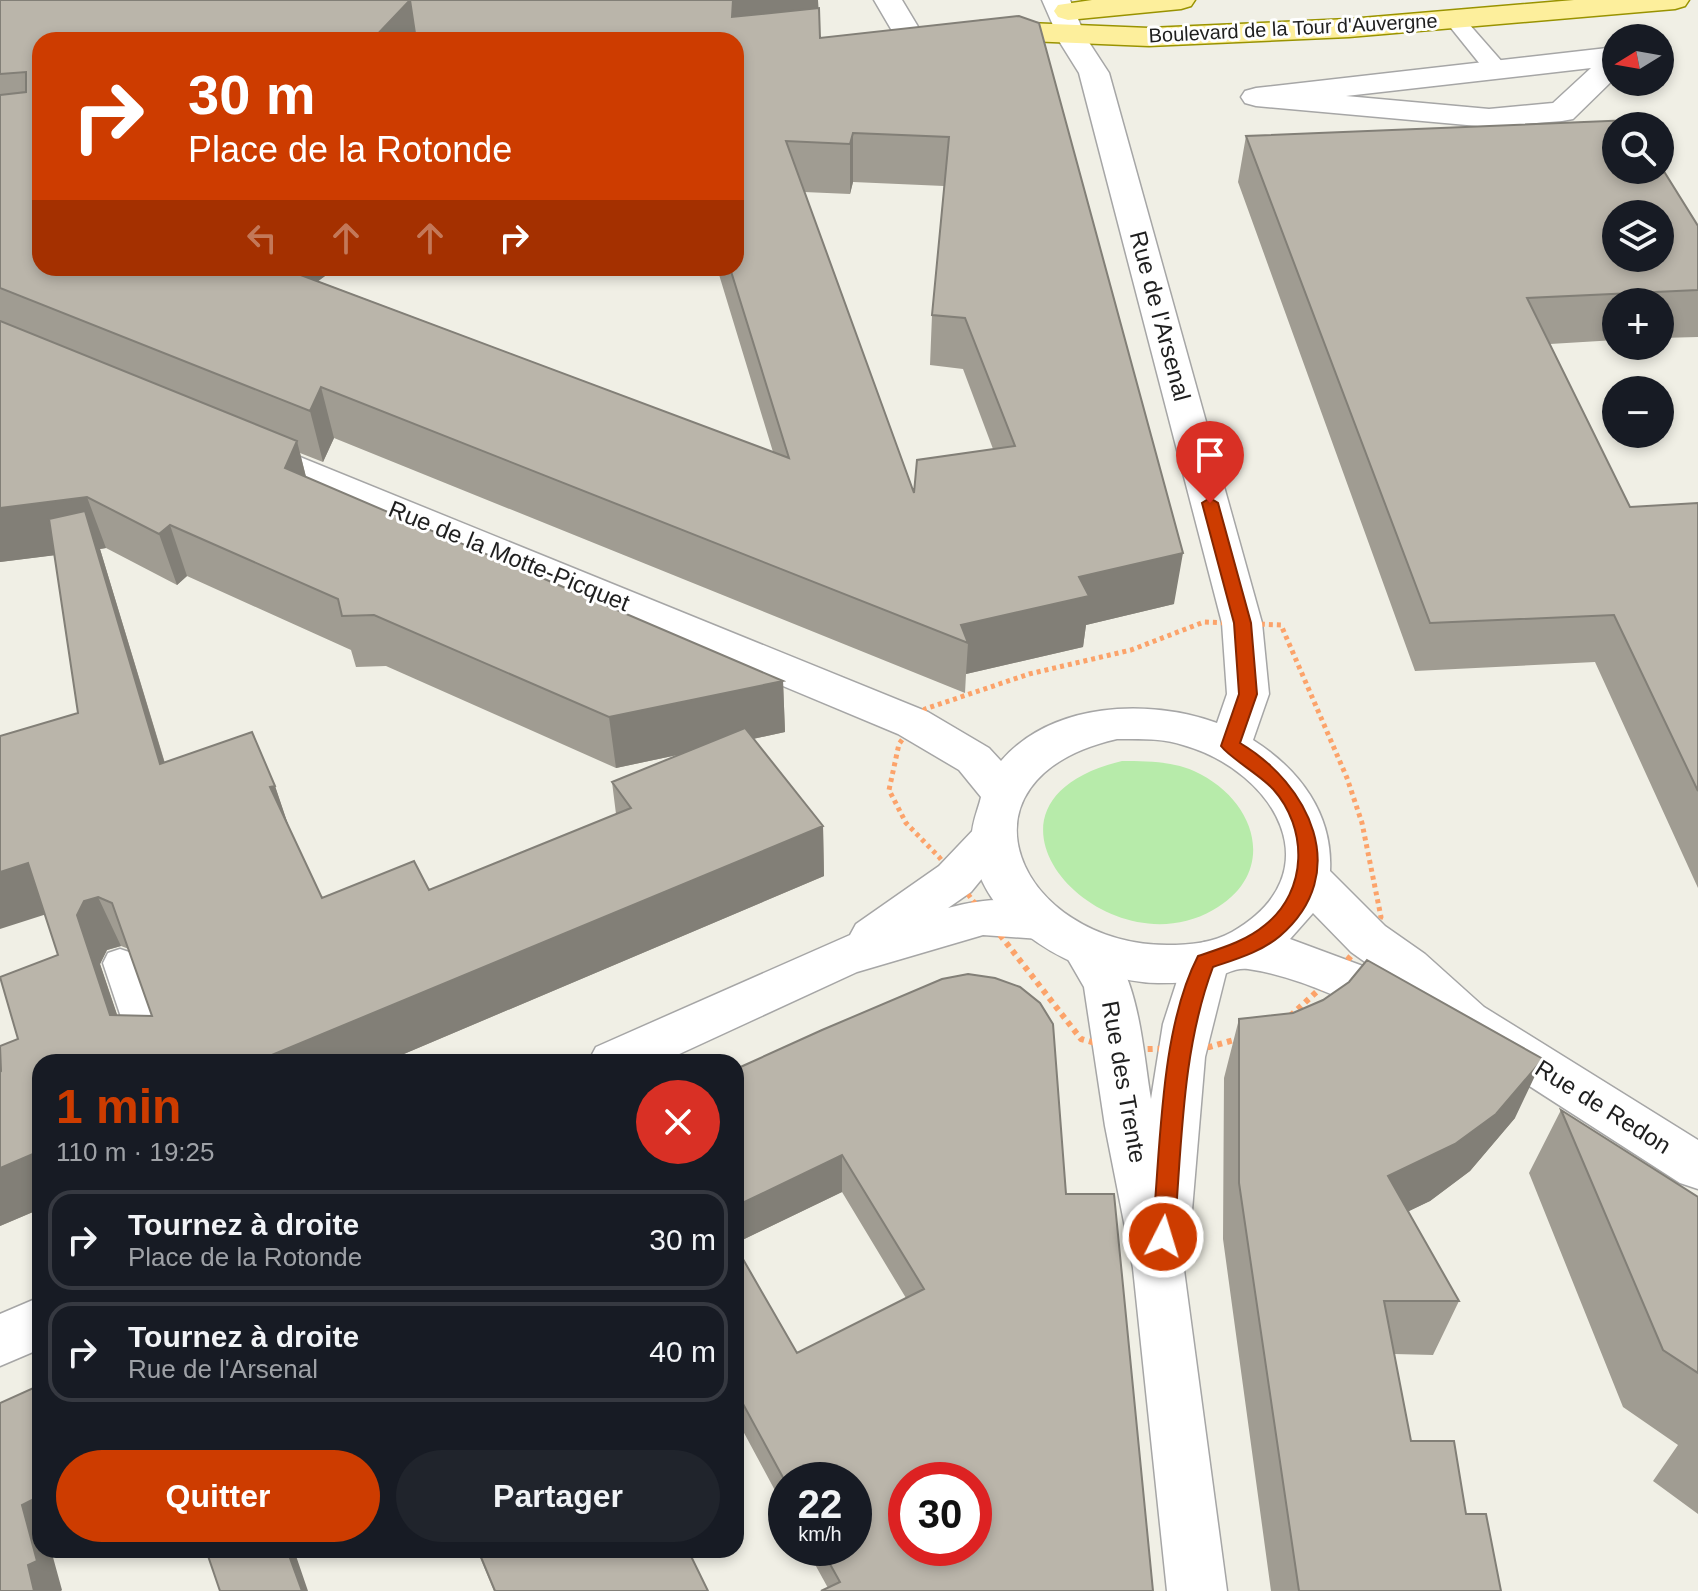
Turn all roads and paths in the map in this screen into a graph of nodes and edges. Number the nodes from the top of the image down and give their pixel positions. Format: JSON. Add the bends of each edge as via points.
{"nodes":[{"id":1,"x":888,"y":0,"type":"edge"},
{"id":2,"x":1181,"y":0,"type":"edge"},
{"id":3,"x":1675,"y":0,"type":"edge"},
{"id":4,"x":1062,"y":15,"type":"edge"},
{"id":5,"x":1454,"y":19,"type":"junction"},
{"id":6,"x":908,"y":35,"type":"junction"},
{"id":7,"x":876,"y":38,"type":"edge"},
{"id":8,"x":1602,"y":59,"type":"edge"},
{"id":9,"x":1496,"y":69,"type":"junction"},
{"id":10,"x":1602,"y":72,"type":"edge"},
{"id":11,"x":220,"y":438,"type":"edge"},
{"id":12,"x":1242,"y":623,"type":"junction"},
{"id":13,"x":913,"y":723,"type":"junction"},
{"id":14,"x":1230,"y":746,"type":"junction"},
{"id":15,"x":1002,"y":791,"type":"junction"},
{"id":16,"x":994,"y":837,"type":"junction"},
{"id":17,"x":1307,"y":877,"type":"junction"},
{"id":18,"x":955,"y":879,"type":"junction"},
{"id":19,"x":983,"y":917,"type":"junction"},
{"id":20,"x":1040,"y":921,"type":"junction"},
{"id":21,"x":1368,"y":939,"type":"junction"},
{"id":22,"x":1085,"y":949,"type":"junction"},
{"id":23,"x":1224,"y":955,"type":"junction"},
{"id":24,"x":845,"y":956,"type":"junction"},
{"id":25,"x":120,"y":963,"type":"edge"},
{"id":26,"x":1335,"y":975,"type":"junction"},
{"id":27,"x":1467,"y":1021,"type":"junction"},
{"id":28,"x":1180,"y":1049,"type":"junction"},
{"id":29,"x":1120,"y":1050,"type":"junction"},
{"id":30,"x":151,"y":1054,"type":"edge"},
{"id":31,"x":631,"y":1054,"type":"edge"},
{"id":32,"x":1698,"y":1167,"type":"edge"},
{"id":33,"x":1160,"y":1268,"type":"junction"},
{"id":34,"x":32,"y":1326,"type":"edge"},
{"id":35,"x":0,"y":1341,"type":"edge"},
{"id":36,"x":1197,"y":1591,"type":"edge"}],
"edges":[{"from":1,"to":6,"type":"street"},
{"from":2,"to":4,"type":"main road","name":"Boulevard de la Tour d'Auvergne"},
{"from":3,"to":5,"type":"main road","name":"Boulevard de la Tour d'Auvergne"},
{"from":4,"to":5,"type":"main road","name":"Boulevard de la Tour d'Auvergne","via":[[1149,37]]},
{"from":4,"to":6,"type":"main road","name":"Boulevard de la Tour d'Auvergne"},
{"from":4,"to":12,"type":"street","name":"Rue de l'Arsenal","via":[[1094,73]]},
{"from":5,"to":9,"type":"lane"},
{"from":6,"to":7,"type":"main road","name":"Boulevard de la Tour d'Auvergne"},
{"from":8,"to":9,"type":"street"},
{"from":9,"to":10,"type":"street","via":[[1256,97],[1489,118],[1539,115],[1562,112]]},
{"from":11,"to":13,"type":"street","name":"Rue de la Motte-Picquet"},
{"from":12,"to":13,"type":"path","via":[[1204,622],[1131,650],[1029,674],[925,709]]},
{"from":12,"to":14,"type":"street","name":"Rue de l'Arsenal","via":[[1248,694]]},
{"from":12,"to":21,"type":"path","via":[[1281,625],[1347,778],[1381,917]]},
{"from":13,"to":15,"type":"street","name":"Rue de la Motte-Picquet","via":[[974,759]]},
{"from":13,"to":18,"type":"path","via":[[899,744],[889,790],[906,823]]},
{"from":14,"to":15,"type":"street","via":[[1194,731],[1117,723],[1047,745],[1021,765]]},
{"from":14,"to":17,"type":"street","via":[[1280,785],[1300,814],[1308,845]]},
{"from":15,"to":16,"type":"street"},
{"from":16,"to":18,"type":"street"},
{"from":16,"to":20,"type":"street","via":[[1000,866],[1015,895]]},
{"from":17,"to":21,"type":"street","name":"Rue de Redon"},
{"from":17,"to":23,"type":"street","via":[[1294,906],[1273,930]]},
{"from":18,"to":19,"type":"path"},
{"from":18,"to":24,"type":"street"},
{"from":19,"to":20,"type":"street"},
{"from":19,"to":24,"type":"street"},
{"from":19,"to":29,"type":"path","via":[[1081,1039]]},
{"from":20,"to":22,"type":"street"},
{"from":21,"to":26,"type":"path"},
{"from":21,"to":27,"type":"street","name":"Rue de Redon"},
{"from":22,"to":23,"type":"street","via":[[1166,965]]},
{"from":22,"to":29,"type":"street","name":"Rue des Trente","via":[[1107,983]]},
{"from":23,"to":26,"type":"street","name":"Rue de Redon","via":[[1298,960]]},
{"from":23,"to":28,"type":"street","name":"Rue des Trente","via":[[1192,997]]},
{"from":24,"to":31,"type":"street"},
{"from":25,"to":30,"type":"lane"},
{"from":26,"to":27,"type":"street","name":"Rue de Redon","via":[[1389,999]]},
{"from":26,"to":28,"type":"path","via":[[1277,1028],[1209,1047]]},
{"from":27,"to":32,"type":"street","name":"Rue de Redon"},
{"from":28,"to":29,"type":"path"},
{"from":28,"to":33,"type":"street","name":"Rue des Trente"},
{"from":29,"to":33,"type":"street","name":"Rue des Trente"},
{"from":33,"to":36,"type":"street","name":"Rue des Trente"},
{"from":34,"to":35,"type":"street"}]}
